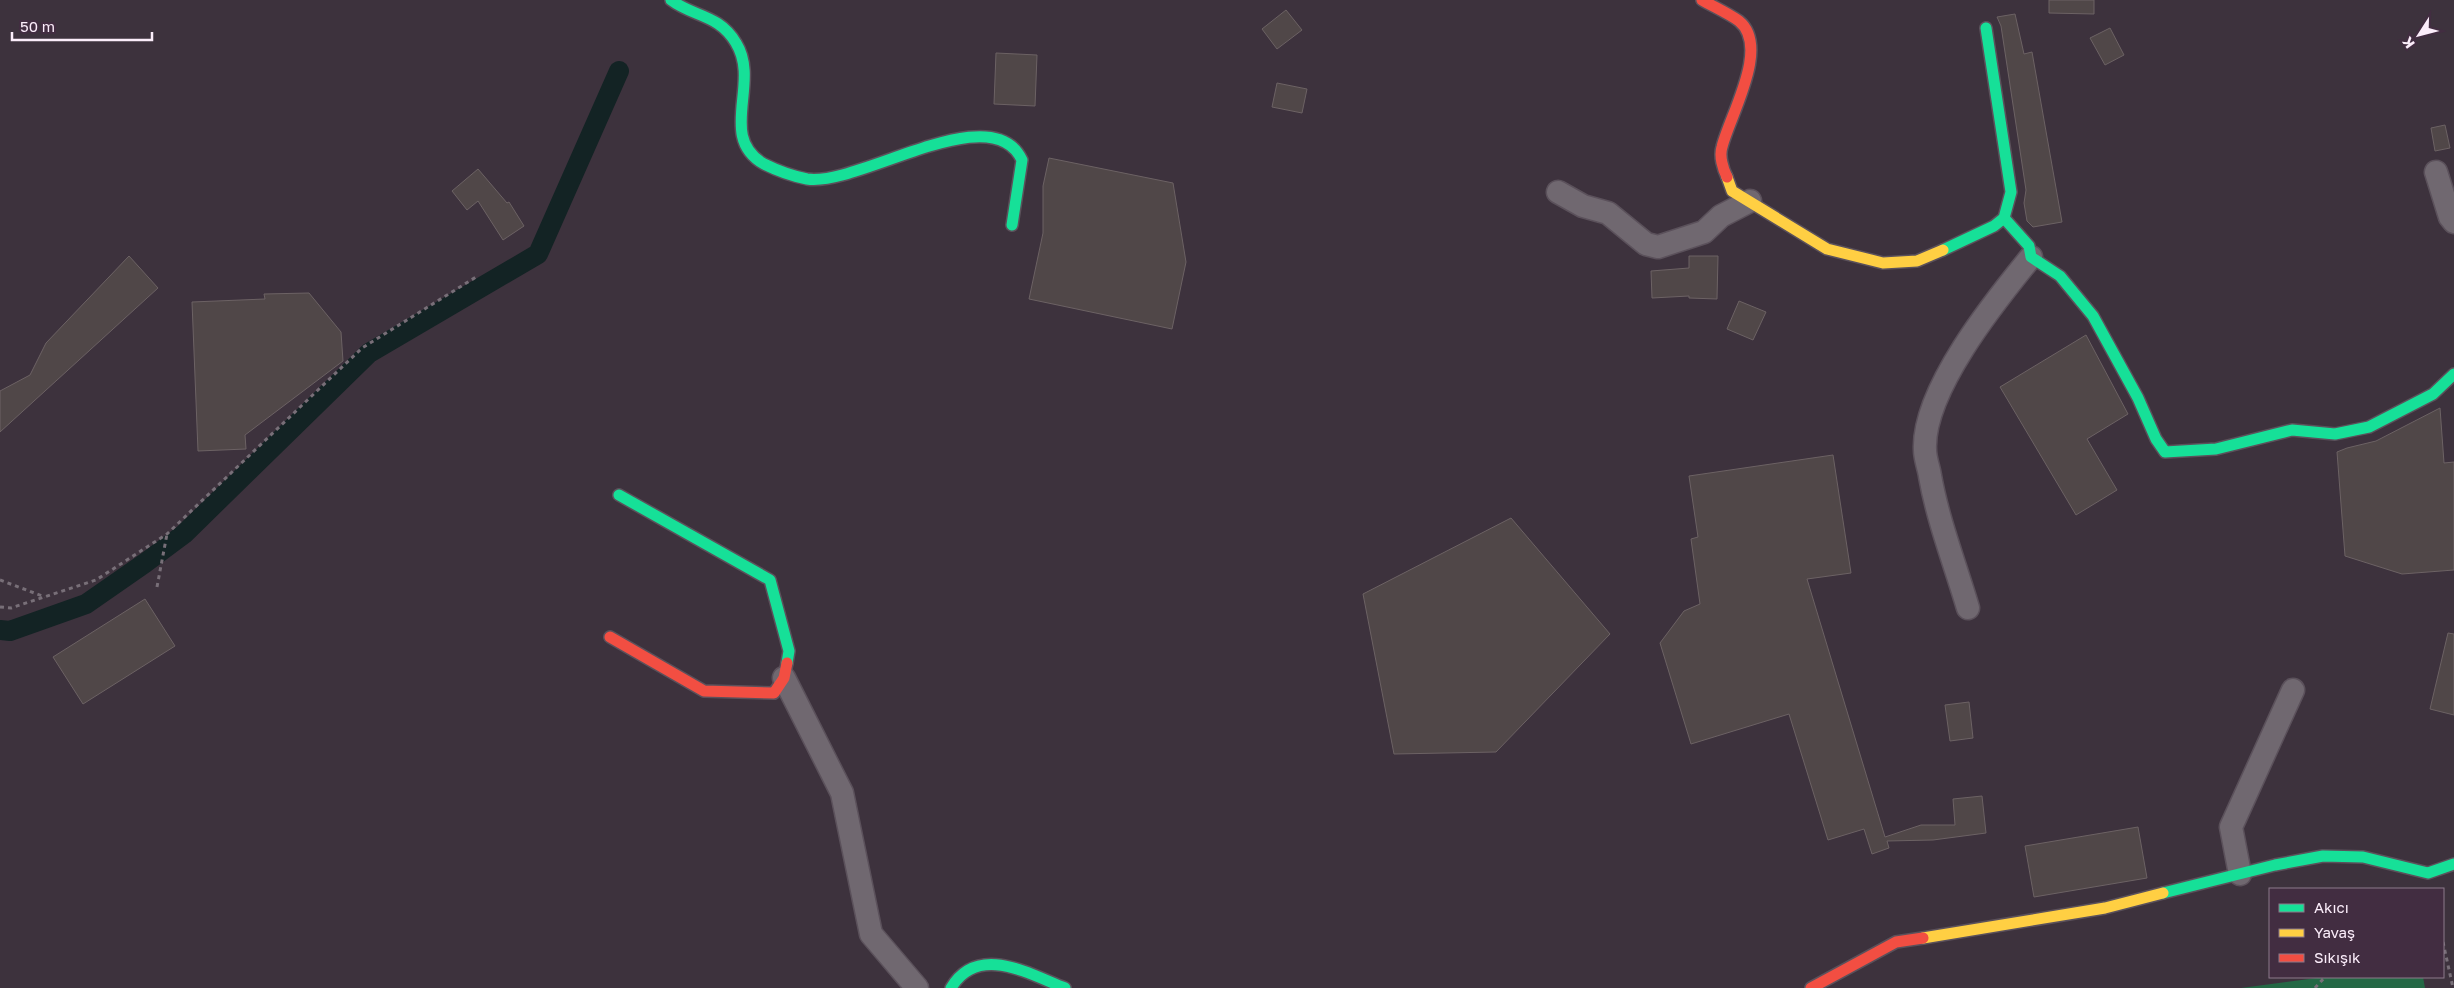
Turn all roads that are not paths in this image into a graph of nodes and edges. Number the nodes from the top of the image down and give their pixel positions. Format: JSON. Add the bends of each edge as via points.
{"nodes":[{"id":1,"x":671,"y":0,"type":"edge"},
{"id":2,"x":1702,"y":0,"type":"edge"},
{"id":3,"x":1986,"y":28,"type":"dead end"},
{"id":4,"x":2436,"y":172,"type":"dead end"},
{"id":5,"x":1558,"y":192,"type":"dead end"},
{"id":6,"x":1750,"y":201,"type":"junction"},
{"id":7,"x":2004,"y":218,"type":"junction"},
{"id":8,"x":2454,"y":222,"type":"edge"},
{"id":9,"x":1012,"y":225,"type":"dead end"},
{"id":10,"x":2032,"y":257,"type":"junction"},
{"id":11,"x":2454,"y":374,"type":"edge"},
{"id":12,"x":619,"y":495,"type":"dead end"},
{"id":13,"x":1968,"y":608,"type":"dead end"},
{"id":14,"x":610,"y":637,"type":"dead end"},
{"id":15,"x":784,"y":678,"type":"junction"},
{"id":16,"x":2293,"y":690,"type":"dead end"},
{"id":17,"x":2454,"y":864,"type":"edge"},
{"id":18,"x":2240,"y":874,"type":"junction"},
{"id":19,"x":916,"y":988,"type":"edge"},
{"id":20,"x":951,"y":988,"type":"edge"},
{"id":21,"x":1065,"y":988,"type":"edge"},
{"id":22,"x":1810,"y":988,"type":"edge"}],
"edges":[{"from":1,"to":9,"type":"street","via":[[720,24],[739,46],[745,74],[740,137],[751,158],[790,175],[823,179],[844,176],[938,143],[980,136],[1000,138],[1018,151],[1022,160]]},
{"from":2,"to":6,"type":"street","via":[[1740,22],[1751,40],[1744,89],[1721,149],[1723,168],[1732,191]]},
{"from":3,"to":7,"type":"street","via":[[2011,192]]},
{"from":4,"to":8,"type":"street"},
{"from":5,"to":6,"type":"street","via":[[1582,206],[1608,213],[1646,244],[1658,247],[1704,232],[1721,216]]},
{"from":6,"to":7,"type":"street","via":[[1827,249],[1883,263],[1917,260],[1949,248]]},
{"from":7,"to":10,"type":"street","via":[[2029,246]]},
{"from":10,"to":11,"type":"street","via":[[2074,291],[2096,322],[2138,398],[2150,432],[2165,452],[2216,449],[2292,430],[2335,434],[2368,427],[2433,394]]},
{"from":10,"to":13,"type":"street","via":[[1991,306],[1966,345],[1932,406],[1927,426],[1925,450],[1934,499]]},
{"from":12,"to":15,"type":"street","via":[[770,580],[789,652]]},
{"from":14,"to":15,"type":"street","via":[[704,691],[774,693]]},
{"from":15,"to":19,"type":"street","via":[[842,793],[871,934]]},
{"from":16,"to":18,"type":"street","via":[[2231,826]]},
{"from":17,"to":18,"type":"street","via":[[2428,873],[2362,857],[2323,856]]},
{"from":18,"to":22,"type":"street","via":[[2105,908],[1896,942]]},
{"from":20,"to":21,"type":"street","via":[[961,973],[982,965],[1007,965],[1024,969]]}]}
